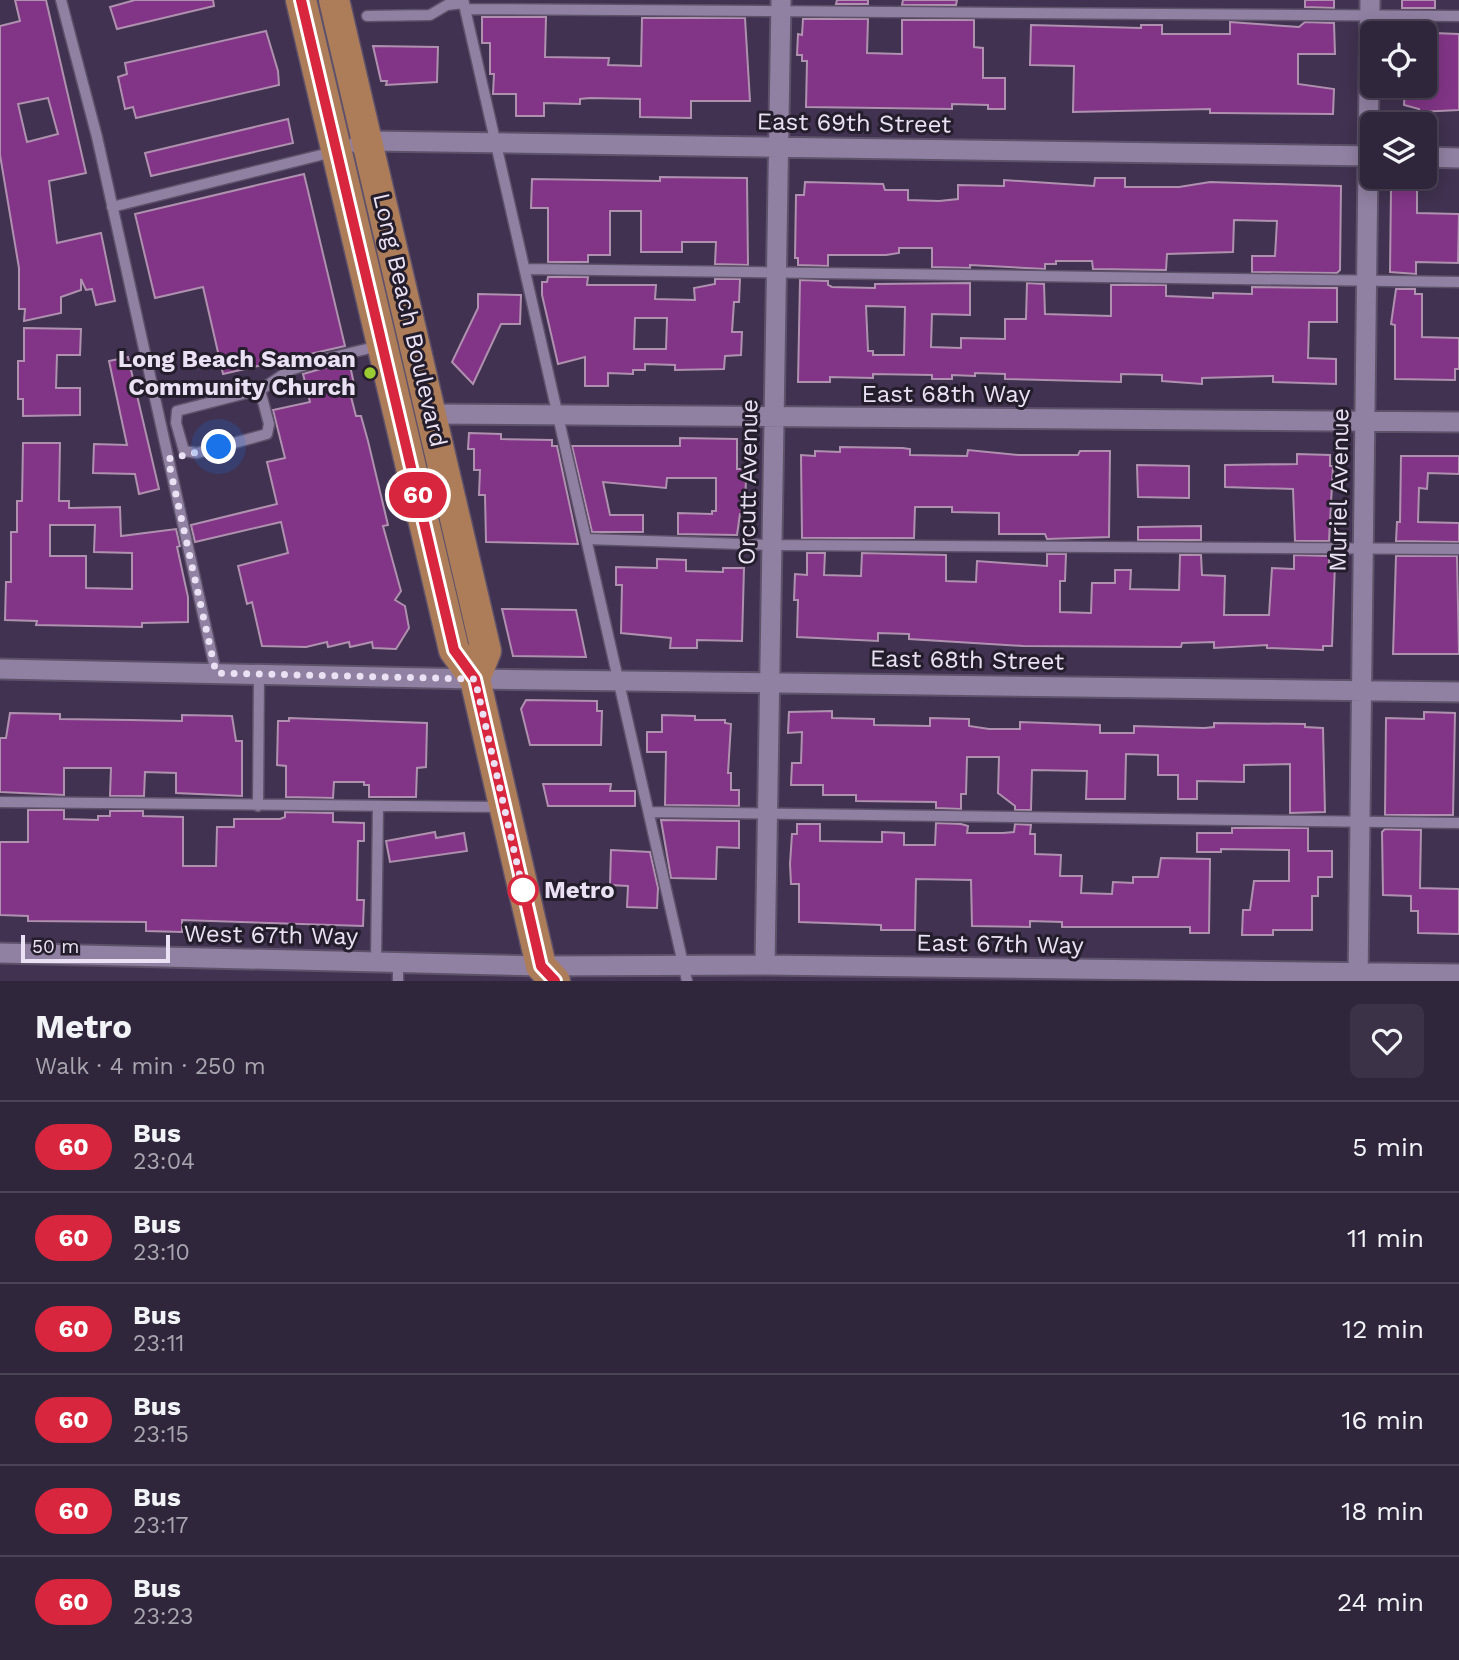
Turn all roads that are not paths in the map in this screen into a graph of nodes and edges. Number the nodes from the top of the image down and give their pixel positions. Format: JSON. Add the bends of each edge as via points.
{"nodes":[{"id":1,"x":61,"y":0,"type":"edge"},
{"id":2,"x":301,"y":0,"type":"edge"},
{"id":3,"x":334,"y":0,"type":"edge"},
{"id":4,"x":464,"y":4,"type":"edge"},
{"id":5,"x":781,"y":6,"type":"edge"},
{"id":6,"x":1370,"y":7,"type":"edge"},
{"id":7,"x":367,"y":16,"type":"dead end"},
{"id":8,"x":1459,"y":16,"type":"edge"},
{"id":9,"x":1370,"y":112,"type":"edge"},
{"id":10,"x":368,"y":141,"type":"junction"},
{"id":11,"x":496,"y":143,"type":"junction"},
{"id":12,"x":779,"y":146,"type":"junction"},
{"id":13,"x":337,"y":151,"type":"junction"},
{"id":14,"x":1360,"y":156,"type":"edge"},
{"id":15,"x":1437,"y":157,"type":"edge"},
{"id":16,"x":1459,"y":158,"type":"edge"},
{"id":17,"x":1369,"y":189,"type":"edge"},
{"id":18,"x":112,"y":206,"type":"junction"},
{"id":19,"x":525,"y":270,"type":"junction"},
{"id":20,"x":777,"y":272,"type":"junction"},
{"id":21,"x":1367,"y":281,"type":"junction"},
{"id":22,"x":1459,"y":282,"type":"edge"},
{"id":23,"x":383,"y":345,"type":"junction"},
{"id":24,"x":260,"y":390,"type":"junction"},
{"id":25,"x":432,"y":414,"type":"junction"},
{"id":26,"x":559,"y":416,"type":"junction"},
{"id":27,"x":774,"y":418,"type":"junction"},
{"id":28,"x":1365,"y":421,"type":"junction"},
{"id":29,"x":1459,"y":422,"type":"edge"},
{"id":30,"x":189,"y":454,"type":"junction"},
{"id":31,"x":168,"y":459,"type":"junction"},
{"id":32,"x":586,"y":539,"type":"junction"},
{"id":33,"x":772,"y":545,"type":"junction"},
{"id":34,"x":1363,"y":548,"type":"junction"},
{"id":35,"x":1459,"y":549,"type":"edge"},
{"id":36,"x":0,"y":669,"type":"edge"},
{"id":37,"x":216,"y":673,"type":"junction"},
{"id":38,"x":259,"y":674,"type":"junction"},
{"id":39,"x":475,"y":679,"type":"junction"},
{"id":40,"x":619,"y":681,"type":"junction"},
{"id":41,"x":769,"y":682,"type":"junction"},
{"id":42,"x":1362,"y":690,"type":"junction"},
{"id":43,"x":1459,"y":692,"type":"edge"},
{"id":44,"x":0,"y":802,"type":"edge"},
{"id":45,"x":258,"y":806,"type":"junction"},
{"id":46,"x":378,"y":807,"type":"junction"},
{"id":47,"x":504,"y":807,"type":"junction"},
{"id":48,"x":649,"y":812,"type":"junction"},
{"id":49,"x":767,"y":813,"type":"junction"},
{"id":50,"x":1360,"y":820,"type":"junction"},
{"id":51,"x":1459,"y":823,"type":"edge"},
{"id":52,"x":0,"y":953,"type":"edge"},
{"id":53,"x":376,"y":962,"type":"junction"},
{"id":54,"x":765,"y":965,"type":"junction"},
{"id":55,"x":398,"y":972,"type":"edge"},
{"id":56,"x":685,"y":973,"type":"edge"},
{"id":57,"x":1459,"y":974,"type":"edge"},
{"id":58,"x":543,"y":976,"type":"edge"},
{"id":59,"x":1358,"y":977,"type":"edge"}],
"edges":[{"from":1,"to":18,"type":"lane"},
{"from":2,"to":13,"type":"main road","name":"Long Beach Boulevard"},
{"from":3,"to":10,"type":"main road","name":"Long Beach Boulevard"},
{"from":4,"to":5,"type":"lane"},
{"from":4,"to":7,"type":"lane","via":[[447,5],[430,15]]},
{"from":4,"to":11,"type":"lane"},
{"from":5,"to":6,"type":"lane"},
{"from":5,"to":12,"type":"street","name":"Orcutt Avenue"},
{"from":6,"to":8,"type":"lane"},
{"from":6,"to":9,"type":"street","name":"Muriel Avenue"},
{"from":10,"to":11,"type":"street","name":"East 69th Street"},
{"from":10,"to":13,"type":"street","name":"East 69th Street"},
{"from":10,"to":25,"type":"main road","name":"Long Beach Boulevard"},
{"from":11,"to":12,"type":"street","name":"East 69th Street"},
{"from":11,"to":19,"type":"lane"},
{"from":12,"to":14,"type":"street","name":"East 69th Street"},
{"from":12,"to":20,"type":"street","name":"Orcutt Avenue"},
{"from":13,"to":18,"type":"lane"},
{"from":13,"to":23,"type":"main road","name":"Long Beach Boulevard"},
{"from":15,"to":16,"type":"street"},
{"from":17,"to":21,"type":"street","name":"Muriel Avenue"},
{"from":18,"to":31,"type":"lane"},
{"from":19,"to":20,"type":"lane"},
{"from":19,"to":26,"type":"lane"},
{"from":20,"to":21,"type":"lane"},
{"from":20,"to":27,"type":"street","name":"Orcutt Avenue"},
{"from":21,"to":22,"type":"lane"},
{"from":21,"to":28,"type":"street","name":"Muriel Avenue"},
{"from":23,"to":24,"type":"lane","via":[[290,370]]},
{"from":23,"to":39,"type":"main road","name":"Long Beach Boulevard","via":[[454,650]]},
{"from":24,"to":30,"type":"lane","via":[[269,424],[267,435]]},
{"from":24,"to":30,"type":"lane","via":[[177,411],[181,447]]},
{"from":25,"to":26,"type":"street","name":"East 68th Way"},
{"from":25,"to":39,"type":"main road","name":"Long Beach Boulevard","via":[[486,651]]},
{"from":26,"to":27,"type":"street","name":"East 68th Way"},
{"from":26,"to":32,"type":"lane"},
{"from":27,"to":28,"type":"street","name":"East 68th Way"},
{"from":27,"to":33,"type":"street","name":"Orcutt Avenue"},
{"from":28,"to":29,"type":"street","name":"East 68th Way"},
{"from":28,"to":34,"type":"street","name":"Muriel Avenue"},
{"from":30,"to":31,"type":"lane"},
{"from":31,"to":37,"type":"lane"},
{"from":32,"to":33,"type":"lane"},
{"from":32,"to":40,"type":"lane"},
{"from":33,"to":34,"type":"lane"},
{"from":33,"to":41,"type":"street","name":"Orcutt Avenue"},
{"from":34,"to":35,"type":"lane"},
{"from":34,"to":42,"type":"street","name":"Muriel Avenue"},
{"from":36,"to":37,"type":"street","name":"East 68th Street"},
{"from":37,"to":38,"type":"street","name":"East 68th Street"},
{"from":38,"to":39,"type":"street","name":"East 68th Street"},
{"from":38,"to":45,"type":"lane"},
{"from":39,"to":40,"type":"street","name":"East 68th Street"},
{"from":39,"to":47,"type":"main road","name":"Long Beach Boulevard"},
{"from":40,"to":41,"type":"street","name":"East 68th Street"},
{"from":40,"to":48,"type":"lane"},
{"from":41,"to":42,"type":"street","name":"East 68th Street"},
{"from":41,"to":49,"type":"street","name":"Orcutt Avenue"},
{"from":42,"to":43,"type":"street","name":"East 68th Street"},
{"from":42,"to":50,"type":"street","name":"Muriel Avenue"},
{"from":44,"to":45,"type":"lane"},
{"from":45,"to":46,"type":"lane"},
{"from":46,"to":47,"type":"lane"},
{"from":46,"to":53,"type":"lane"},
{"from":47,"to":58,"type":"main road","name":"Long Beach Boulevard"},
{"from":48,"to":49,"type":"lane"},
{"from":48,"to":56,"type":"lane"},
{"from":49,"to":50,"type":"lane"},
{"from":49,"to":54,"type":"street","name":"Orcutt Avenue"},
{"from":50,"to":51,"type":"lane"},
{"from":50,"to":59,"type":"street","name":"Muriel Avenue"},
{"from":52,"to":53,"type":"street","name":"West 67th Way"},
{"from":53,"to":55,"type":"street","name":"West 67th Way"},
{"from":54,"to":56,"type":"street","name":"East 67th Way"},
{"from":54,"to":59,"type":"street","name":"East 67th Way"},
{"from":55,"to":58,"type":"street","name":"West 67th Way"},
{"from":56,"to":58,"type":"street","name":"East 67th Way"},
{"from":57,"to":59,"type":"street","name":"East 67th Way"}]}
